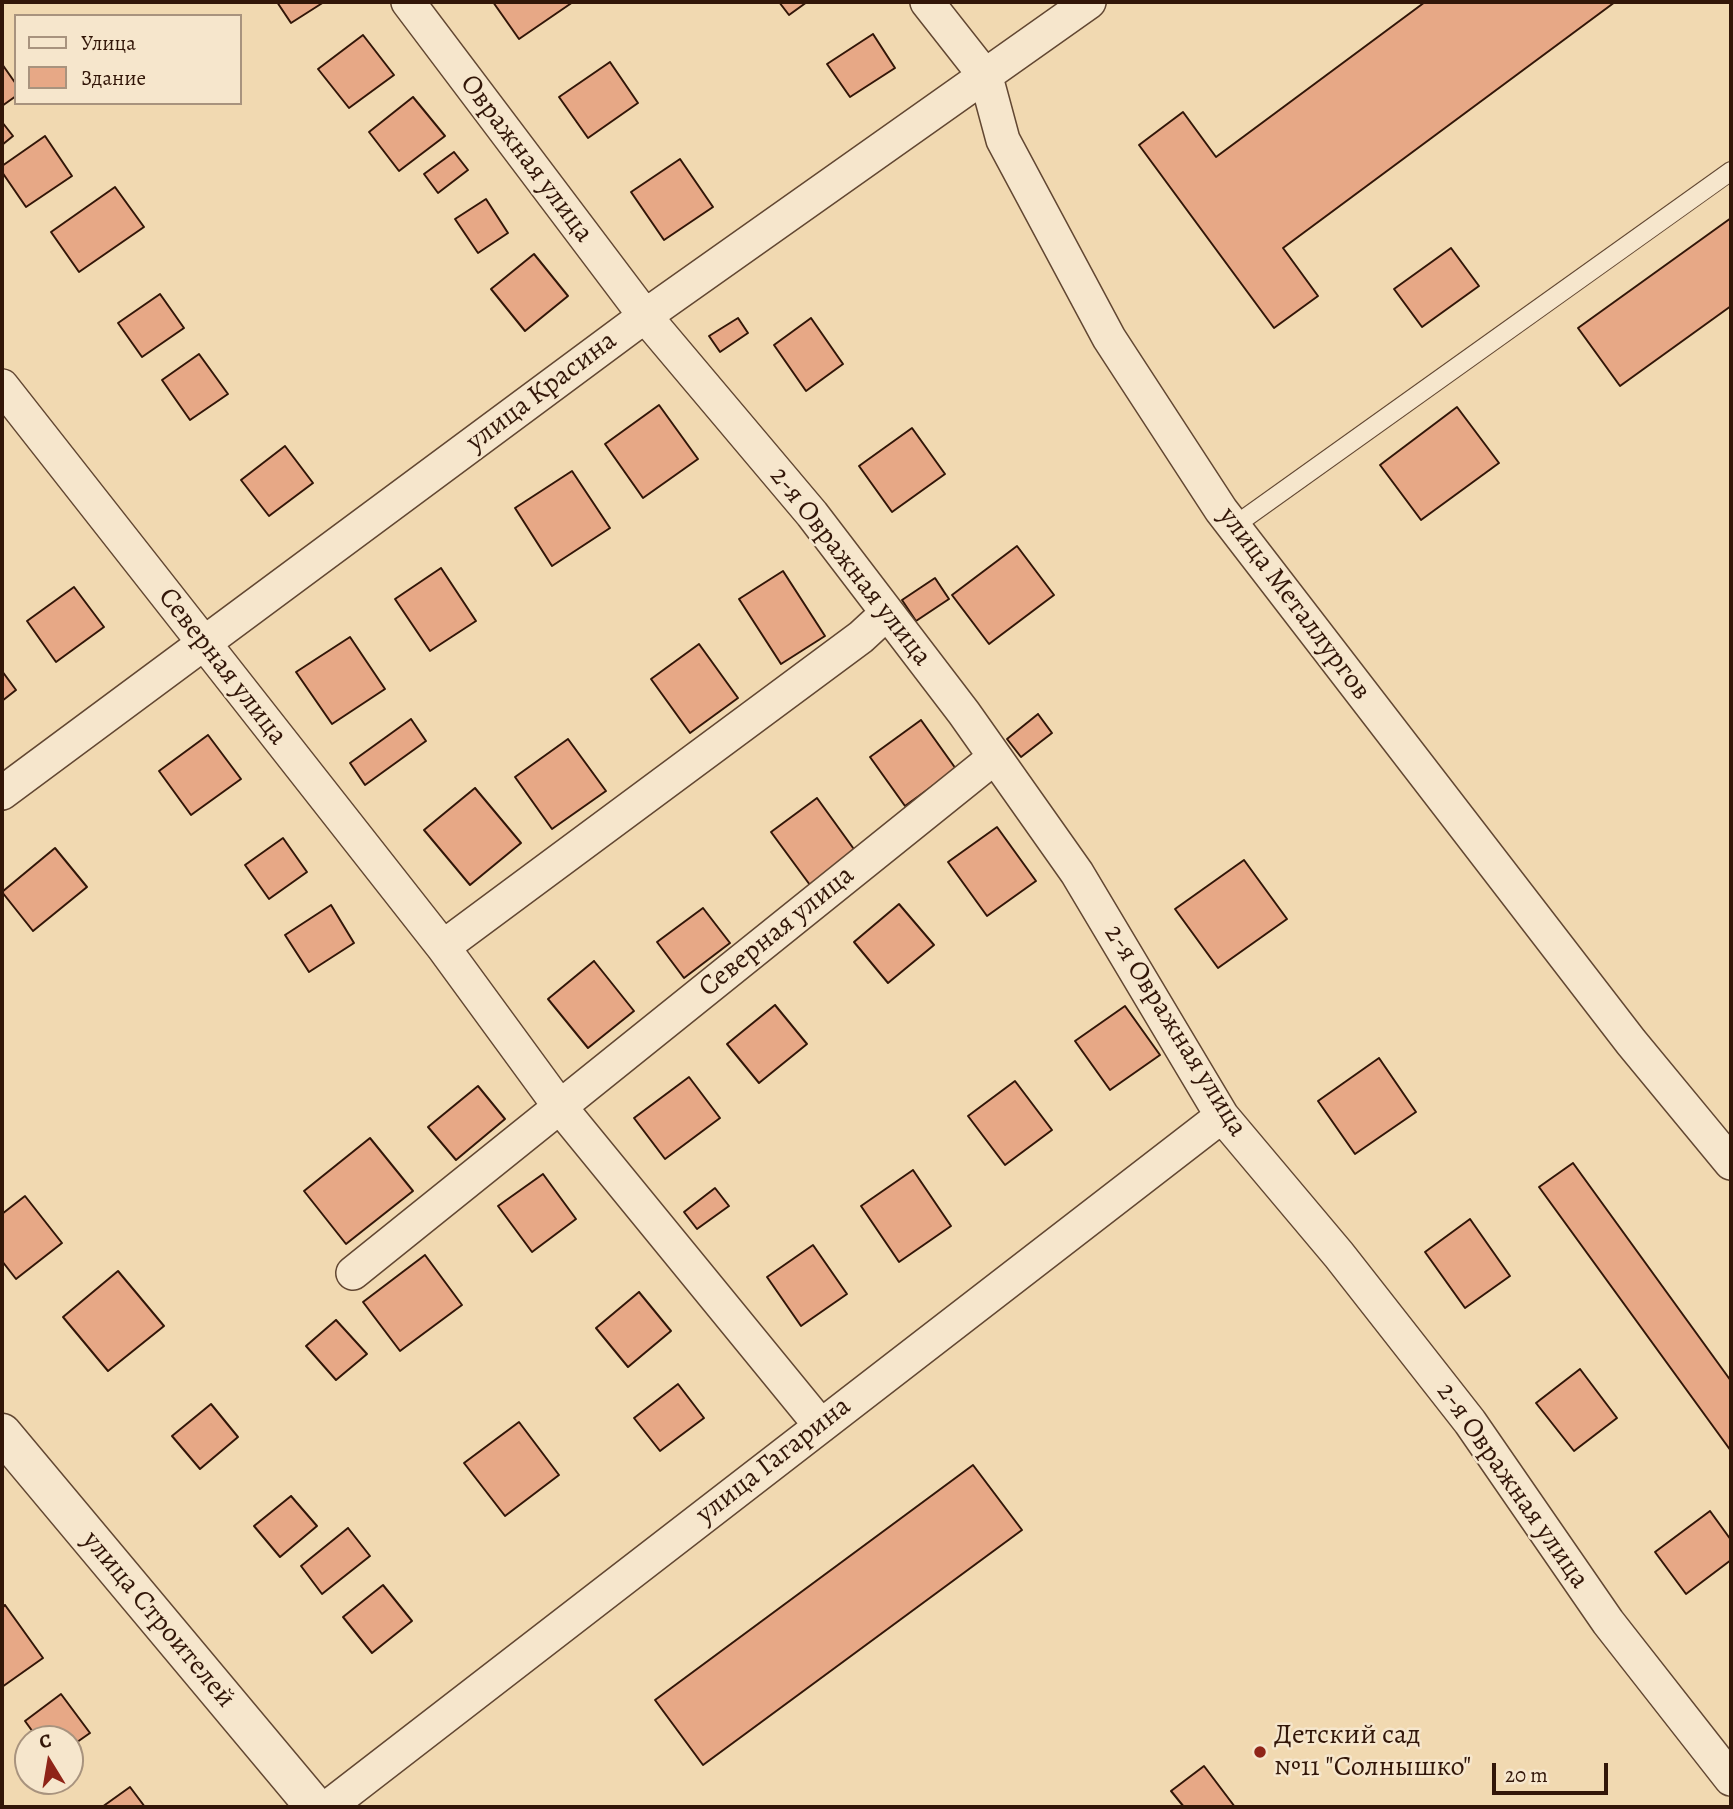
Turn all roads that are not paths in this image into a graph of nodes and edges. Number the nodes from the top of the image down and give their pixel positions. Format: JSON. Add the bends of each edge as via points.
{"nodes":[{"id":1,"x":408,"y":2,"type":"edge"},
{"id":2,"x":927,"y":2,"type":"edge"},
{"id":3,"x":1089,"y":2,"type":"edge"},
{"id":4,"x":986,"y":77,"type":"junction"},
{"id":5,"x":1731,"y":171,"type":"edge"},
{"id":6,"x":645,"y":316,"type":"junction"},
{"id":7,"x":2,"y":386,"type":"edge"},
{"id":8,"x":1234,"y":526,"type":"junction"},
{"id":9,"x":887,"y":613,"type":"junction"},
{"id":10,"x":203,"y":643,"type":"junction"},
{"id":11,"x":995,"y":757,"type":"junction"},
{"id":12,"x":2,"y":793,"type":"edge"},
{"id":13,"x":443,"y":947,"type":"junction"},
{"id":14,"x":560,"y":1107,"type":"junction"},
{"id":15,"x":1222,"y":1116,"type":"junction"},
{"id":16,"x":1731,"y":1163,"type":"edge"},
{"id":17,"x":353,"y":1273,"type":"dead end"},
{"id":18,"x":821,"y":1426,"type":"junction"},
{"id":19,"x":2,"y":1433,"type":"edge"},
{"id":20,"x":1731,"y":1779,"type":"edge"},
{"id":21,"x":315,"y":1807,"type":"edge"},
{"id":22,"x":328,"y":1807,"type":"edge"}],
"edges":[{"from":1,"to":6,"type":"street","name":"Овражная улица"},
{"from":2,"to":4,"type":"street","name":"улица Металлургов"},
{"from":3,"to":4,"type":"street","name":"улица Красина"},
{"from":4,"to":6,"type":"street","name":"улица Красина"},
{"from":4,"to":8,"type":"street","name":"улица Металлургов","via":[[1003,140],[1109,338]]},
{"from":5,"to":8,"type":"lane"},
{"from":6,"to":9,"type":"street","name":"2-я Овражная улица","via":[[811,514]]},
{"from":6,"to":10,"type":"street","name":"улица Красина"},
{"from":7,"to":10,"type":"street","name":"Северная улица"},
{"from":8,"to":16,"type":"street","name":"улица Металлургов","via":[[1631,1042]]},
{"from":9,"to":11,"type":"street","name":"2-я Овражная улица"},
{"from":9,"to":13,"type":"street","via":[[861,637]]},
{"from":10,"to":12,"type":"street","name":"улица Красина"},
{"from":10,"to":13,"type":"street","name":"Северная улица"},
{"from":11,"to":14,"type":"street","name":"Северная улица"},
{"from":11,"to":15,"type":"street","name":"2-я Овражная улица","via":[[1077,873]]},
{"from":13,"to":14,"type":"street","name":"Северная улица"},
{"from":14,"to":17,"type":"street","name":"Северная улица"},
{"from":14,"to":18,"type":"street","name":"Северная улица"},
{"from":15,"to":18,"type":"street","name":"улица Гагарина"},
{"from":15,"to":20,"type":"street","name":"2-я Овражная улица","via":[[1462,1411],[1608,1622]]},
{"from":18,"to":22,"type":"street","name":"улица Гагарина"},
{"from":19,"to":21,"type":"street","name":"улица Строителей"}]}
